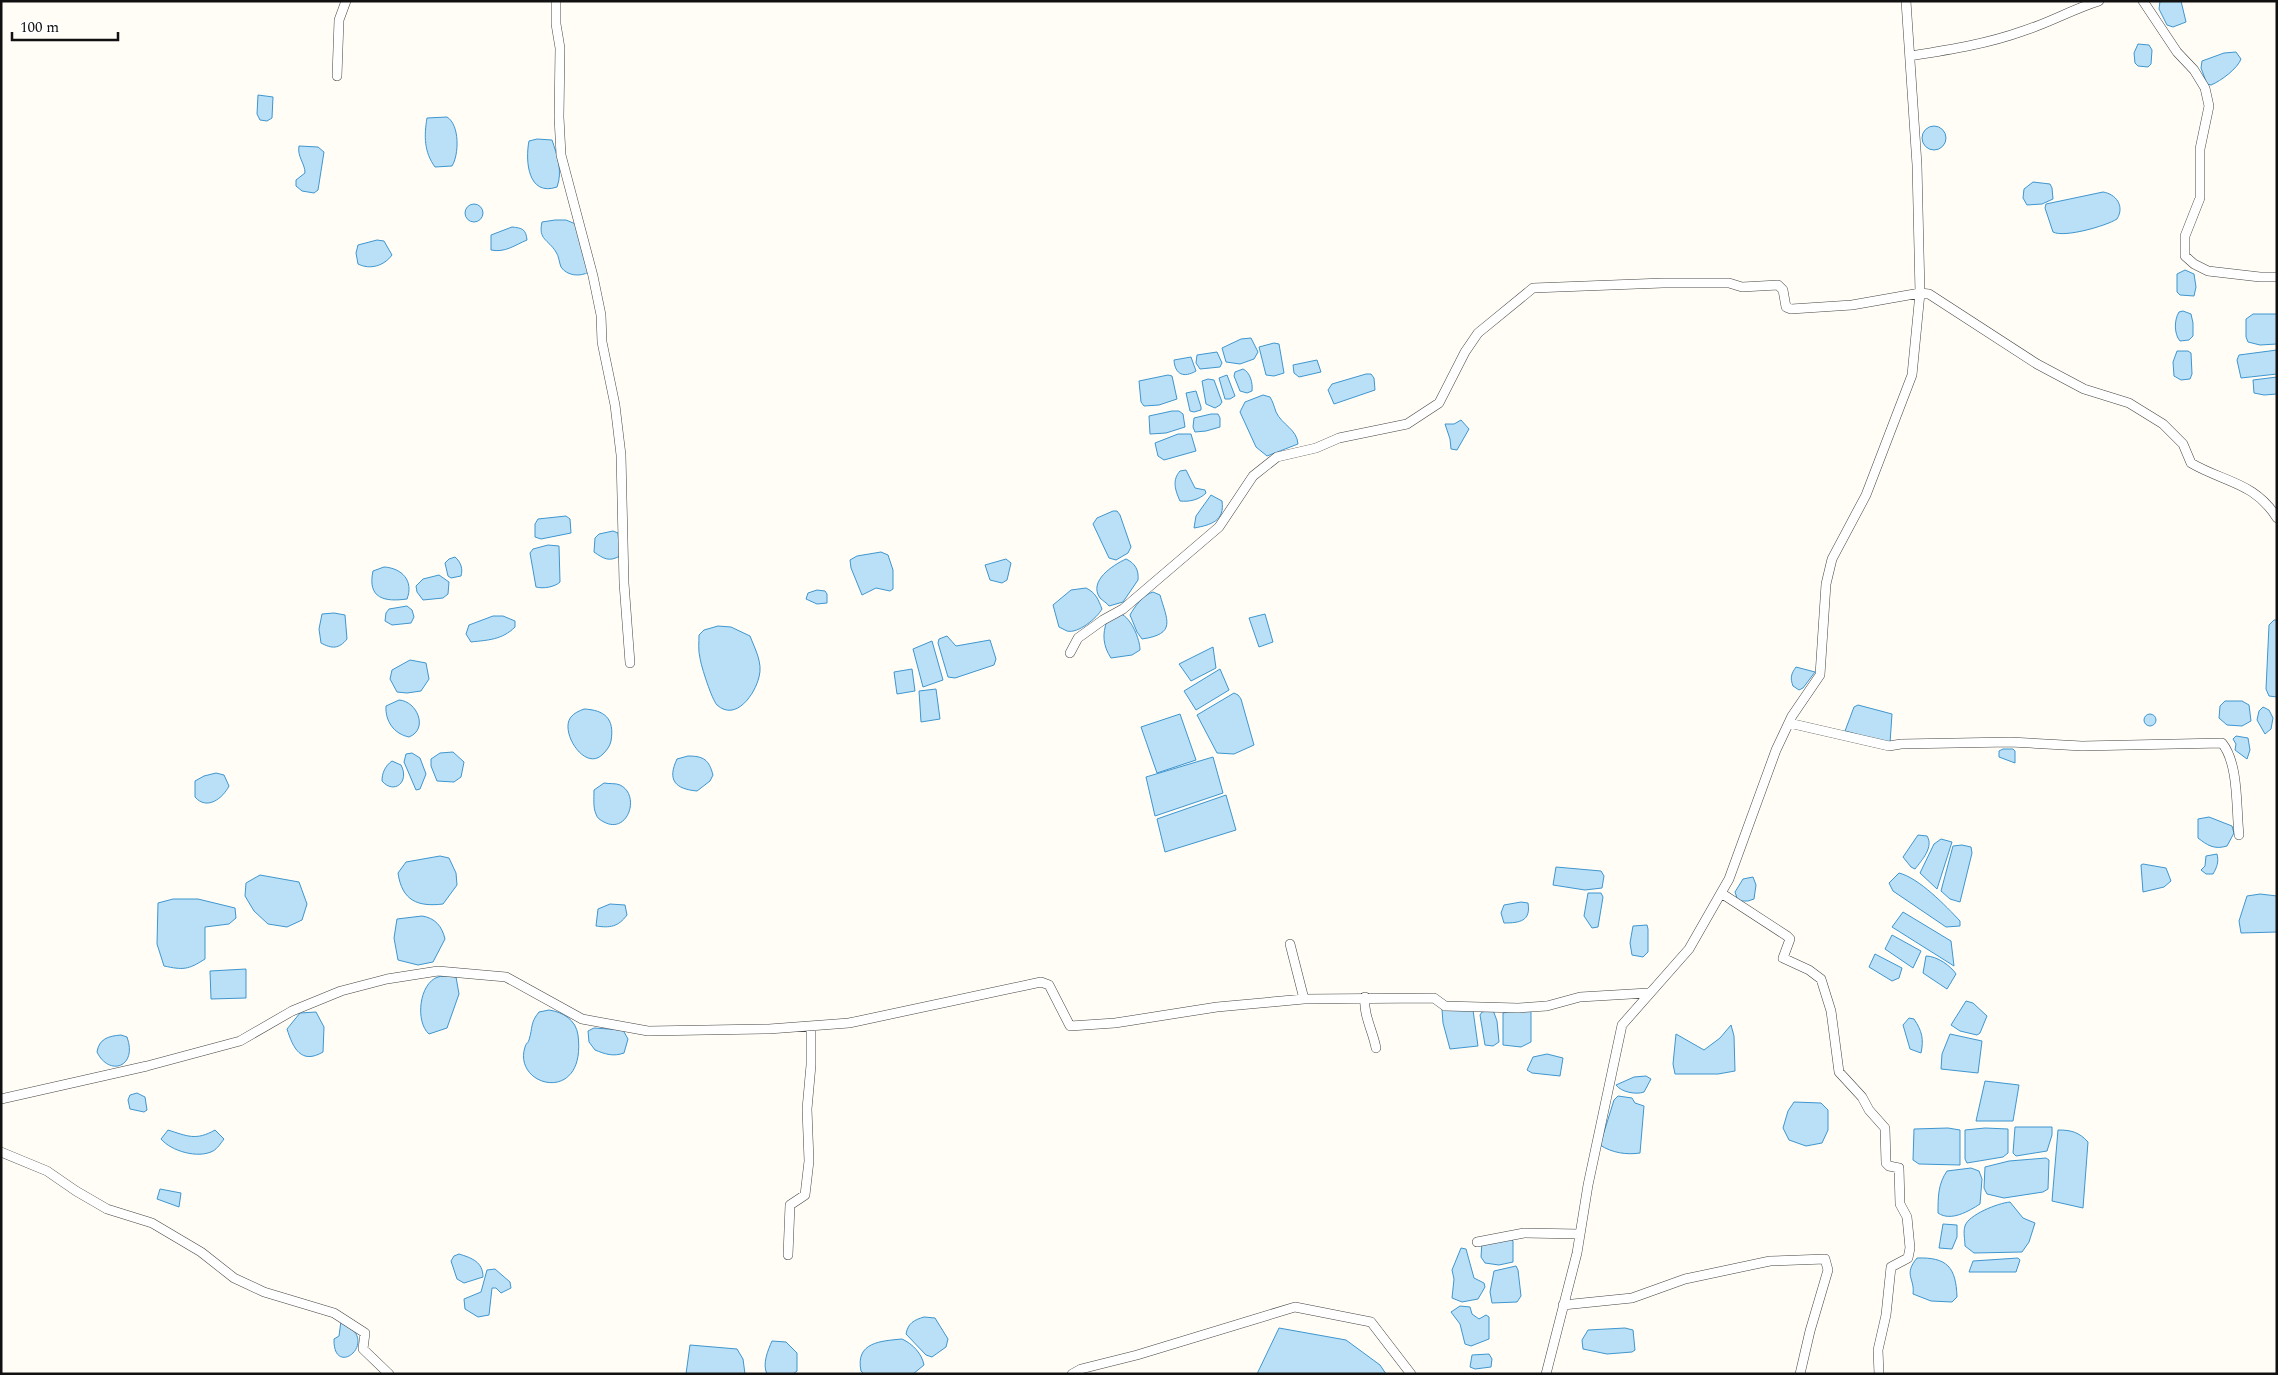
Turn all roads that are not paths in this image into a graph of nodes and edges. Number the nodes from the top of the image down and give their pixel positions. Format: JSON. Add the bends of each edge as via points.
{"nodes":[{"id":1,"x":346,"y":1,"type":"edge"},
{"id":2,"x":556,"y":1,"type":"edge"},
{"id":3,"x":1906,"y":1,"type":"edge"},
{"id":4,"x":2099,"y":1,"type":"edge"},
{"id":5,"x":2143,"y":1,"type":"edge"},
{"id":6,"x":1910,"y":56,"type":"junction"},
{"id":7,"x":337,"y":76,"type":"dead end"},
{"id":8,"x":2277,"y":276,"type":"edge"},
{"id":9,"x":1920,"y":293,"type":"junction"},
{"id":10,"x":2277,"y":518,"type":"edge"},
{"id":11,"x":1070,"y":653,"type":"dead end"},
{"id":12,"x":630,"y":663,"type":"dead end"},
{"id":13,"x":1789,"y":723,"type":"junction"},
{"id":14,"x":2239,"y":835,"type":"dead end"},
{"id":15,"x":1721,"y":893,"type":"junction"},
{"id":16,"x":1290,"y":944,"type":"dead end"},
{"id":17,"x":1648,"y":993,"type":"junction"},
{"id":18,"x":1365,"y":998,"type":"junction"},
{"id":19,"x":1304,"y":999,"type":"junction"},
{"id":20,"x":811,"y":1026,"type":"junction"},
{"id":21,"x":1376,"y":1048,"type":"dead end"},
{"id":22,"x":1,"y":1099,"type":"edge"},
{"id":23,"x":1,"y":1152,"type":"edge"},
{"id":24,"x":1580,"y":1234,"type":"junction"},
{"id":25,"x":1477,"y":1242,"type":"dead end"},
{"id":26,"x":788,"y":1255,"type":"dead end"},
{"id":27,"x":1563,"y":1305,"type":"junction"},
{"id":28,"x":389,"y":1374,"type":"edge"},
{"id":29,"x":1072,"y":1374,"type":"edge"},
{"id":30,"x":1410,"y":1374,"type":"edge"},
{"id":31,"x":1546,"y":1374,"type":"edge"},
{"id":32,"x":1800,"y":1374,"type":"edge"},
{"id":33,"x":1879,"y":1374,"type":"edge"}],
"edges":[{"from":1,"to":7,"type":"street","via":[[339,20]]},
{"from":2,"to":12,"type":"street","via":[[561,155],[601,314],[602,342],[621,455],[624,583]]},
{"from":3,"to":6,"type":"street"},
{"from":4,"to":6,"type":"street","via":[[2024,31],[1957,49]]},
{"from":5,"to":8,"type":"street","via":[[2177,52],[2194,70],[2205,88],[2209,106],[2200,150],[2200,198],[2185,236],[2185,256],[2208,271]]},
{"from":6,"to":9,"type":"street"},
{"from":9,"to":10,"type":"street","via":[[1932,296],[2069,381],[2096,394],[2129,403],[2150,415],[2183,444],[2191,463],[2250,490],[2266,502]]},
{"from":9,"to":11,"type":"street","via":[[1852,305],[1791,309],[1786,307],[1783,290],[1778,285],[1742,287],[1729,283],[1663,283],[1533,288],[1478,333],[1439,403],[1407,424],[1339,438],[1316,448],[1277,457],[1253,476],[1219,527],[1124,608],[1078,638]]},
{"from":9,"to":13,"type":"street","via":[[1912,375],[1866,495],[1832,559],[1826,584],[1820,675]]},
{"from":13,"to":14,"type":"street","via":[[1889,746],[2010,742],[2072,746],[2222,743],[2228,750],[2234,774]]},
{"from":13,"to":15,"type":"street"},
{"from":15,"to":17,"type":"street","via":[[1689,949]]},
{"from":15,"to":33,"type":"street","via":[[1788,936],[1790,940],[1783,958],[1821,979],[1831,1011],[1839,1072],[1885,1128],[1886,1163],[1899,1168],[1900,1204],[1907,1218],[1910,1248],[1908,1258],[1891,1267],[1878,1350]]},
{"from":16,"to":19,"type":"street"},
{"from":17,"to":18,"type":"street","via":[[1580,997],[1547,1006],[1518,1008],[1445,1006],[1434,998]]},
{"from":17,"to":24,"type":"street","via":[[1622,1025]]},
{"from":18,"to":19,"type":"street"},
{"from":18,"to":21,"type":"street","via":[[1364,1008]]},
{"from":19,"to":20,"type":"street","via":[[1070,1026],[1049,985],[1041,982],[849,1022]]},
{"from":20,"to":22,"type":"street","via":[[648,1031],[582,1019],[506,977],[438,971],[341,991],[292,1011],[240,1040],[146,1066]]},
{"from":20,"to":26,"type":"street","via":[[807,1109],[809,1162],[805,1195],[790,1205]]},
{"from":23,"to":28,"type":"street","via":[[47,1171],[107,1209],[152,1223],[201,1252],[234,1278],[264,1292],[334,1313],[365,1333],[363,1349]]},
{"from":24,"to":25,"type":"street","via":[[1524,1233]]},
{"from":24,"to":27,"type":"street"},
{"from":27,"to":31,"type":"street"},
{"from":27,"to":32,"type":"street","via":[[1632,1298],[1685,1279],[1770,1261],[1825,1260],[1828,1270]]},
{"from":29,"to":30,"type":"street","via":[[1295,1306],[1372,1322]]}]}
